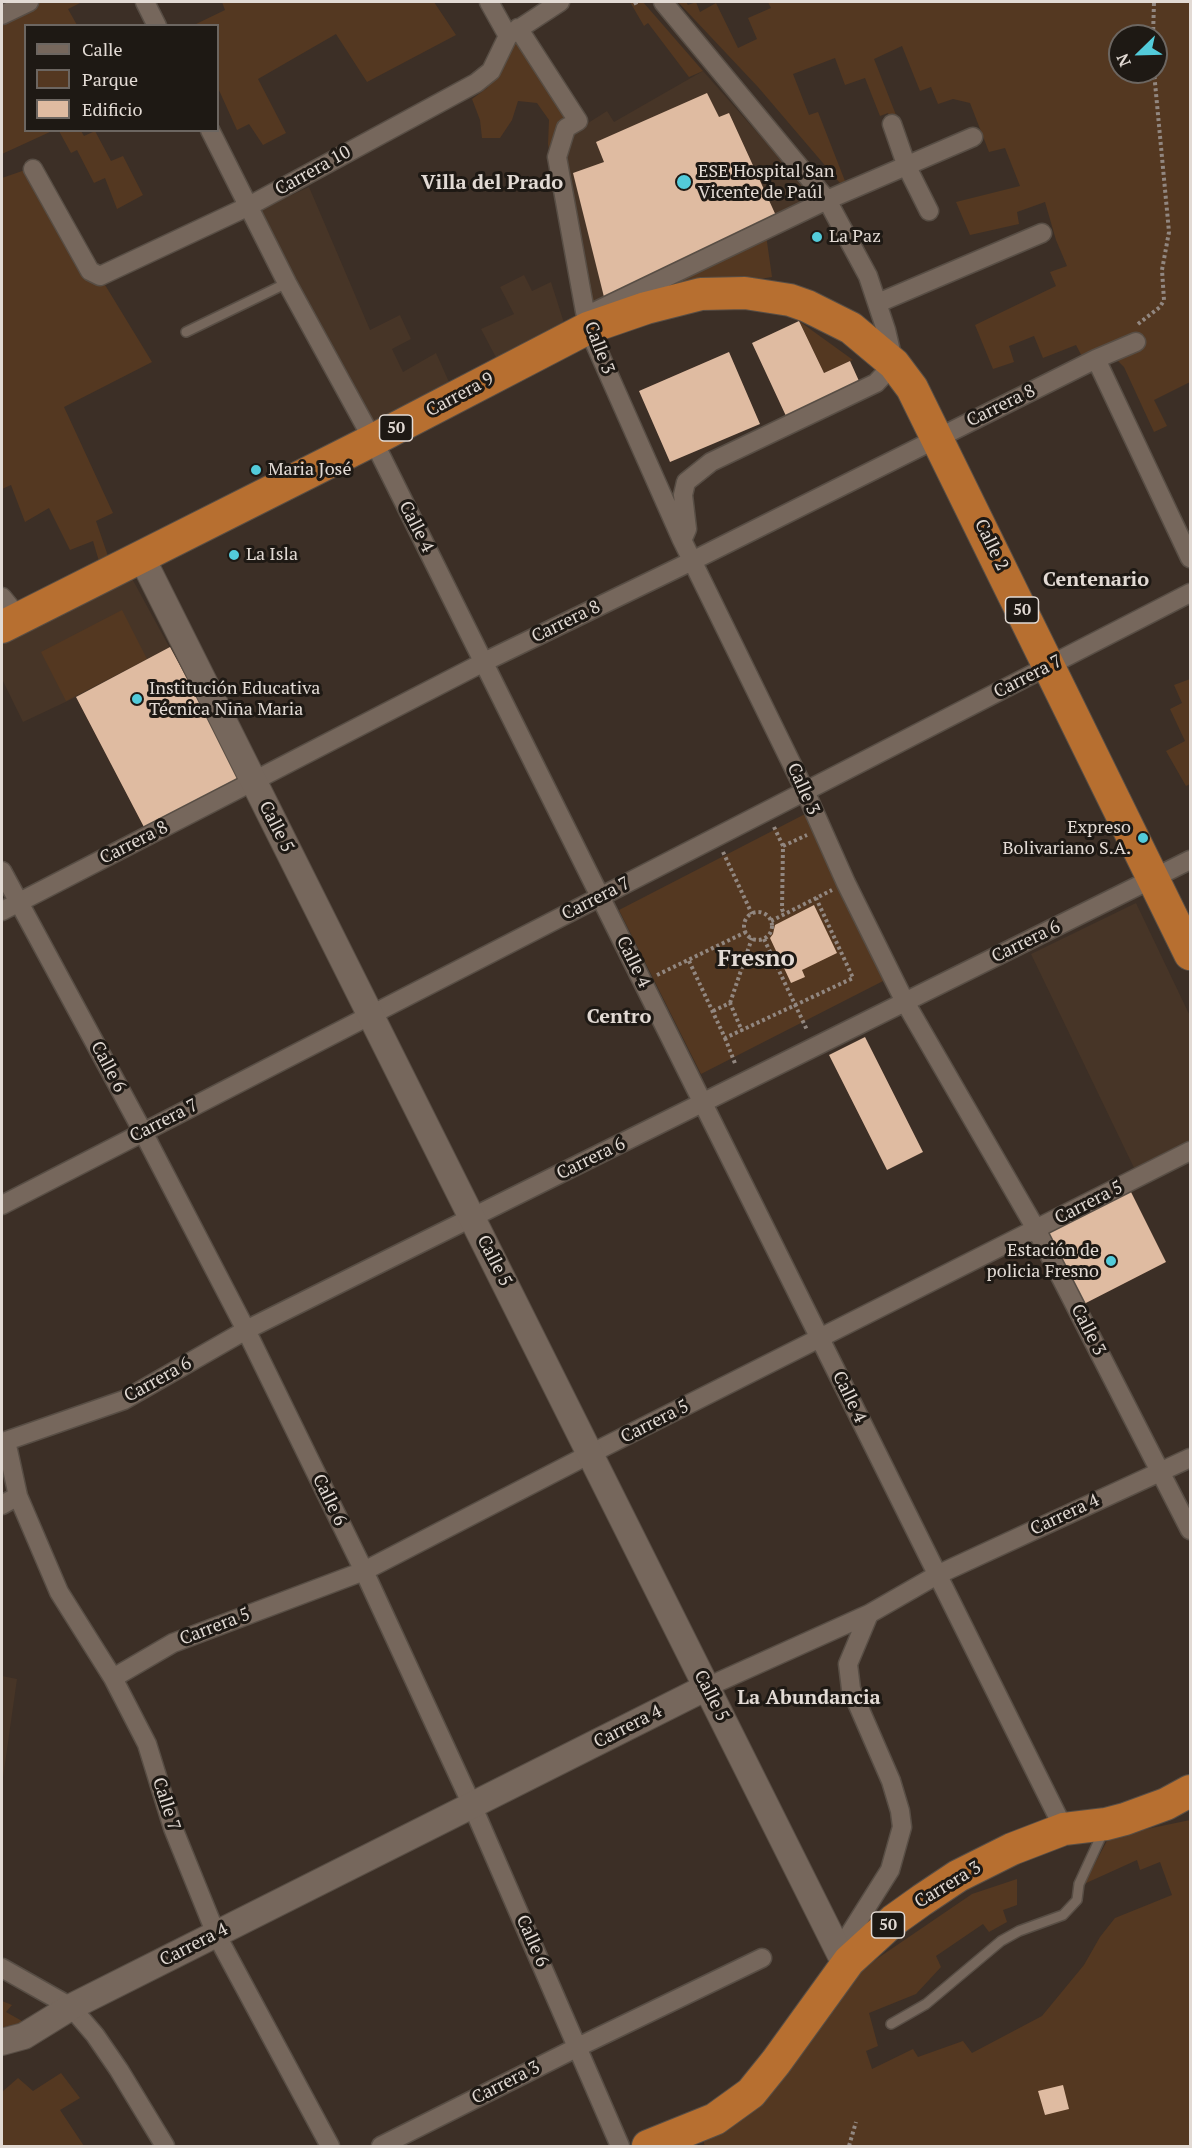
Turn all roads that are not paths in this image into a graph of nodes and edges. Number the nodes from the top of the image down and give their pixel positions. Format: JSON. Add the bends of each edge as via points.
{"nodes":[{"id":1,"x":30,"y":2,"type":"edge"},
{"id":2,"x":145,"y":2,"type":"edge"},
{"id":3,"x":489,"y":2,"type":"edge"},
{"id":4,"x":560,"y":2,"type":"edge"},
{"id":5,"x":663,"y":2,"type":"edge"},
{"id":6,"x":2,"y":15,"type":"edge"},
{"id":7,"x":156,"y":24,"type":"edge"},
{"id":8,"x":513,"y":32,"type":"junction"},
{"id":9,"x":892,"y":124,"type":"dead end"},
{"id":10,"x":211,"y":132,"type":"edge"},
{"id":11,"x":973,"y":137,"type":"dead end"},
{"id":12,"x":907,"y":167,"type":"junction"},
{"id":13,"x":33,"y":169,"type":"dead end"},
{"id":14,"x":827,"y":200,"type":"junction"},
{"id":15,"x":249,"y":206,"type":"junction"},
{"id":16,"x":929,"y":211,"type":"dead end"},
{"id":17,"x":1042,"y":233,"type":"dead end"},
{"id":18,"x":287,"y":283,"type":"junction"},
{"id":19,"x":878,"y":303,"type":"junction"},
{"id":20,"x":807,"y":306,"type":"joint"},
{"id":21,"x":587,"y":322,"type":"junction"},
{"id":22,"x":186,"y":332,"type":"dead end"},
{"id":23,"x":1136,"y":342,"type":"road end"},
{"id":24,"x":1096,"y":359,"type":"junction"},
{"id":25,"x":894,"y":364,"type":"junction"},
{"id":26,"x":938,"y":437,"type":"junction"},
{"id":27,"x":373,"y":440,"type":"junction"},
{"id":28,"x":682,"y":540,"type":"junction"},
{"id":29,"x":141,"y":556,"type":"junction"},
{"id":30,"x":1191,"y":558,"type":"edge"},
{"id":31,"x":692,"y":561,"type":"junction"},
{"id":32,"x":1191,"y":593,"type":"edge"},
{"id":33,"x":7,"y":614,"type":"edge"},
{"id":34,"x":484,"y":662,"type":"junction"},
{"id":35,"x":1050,"y":666,"type":"junction"},
{"id":36,"x":254,"y":782,"type":"junction"},
{"id":37,"x":805,"y":792,"type":"junction"},
{"id":38,"x":1191,"y":860,"type":"edge"},
{"id":39,"x":2,"y":871,"type":"edge"},
{"id":40,"x":1154,"y":878,"type":"junction"},
{"id":41,"x":600,"y":897,"type":"junction"},
{"id":42,"x":19,"y":902,"type":"junction"},
{"id":43,"x":2,"y":911,"type":"edge"},
{"id":44,"x":1191,"y":954,"type":"edge"},
{"id":45,"x":905,"y":1002,"type":"junction"},
{"id":46,"x":370,"y":1015,"type":"junction"},
{"id":47,"x":703,"y":1103,"type":"junction"},
{"id":48,"x":143,"y":1132,"type":"junction"},
{"id":49,"x":1191,"y":1151,"type":"edge"},
{"id":50,"x":2,"y":1205,"type":"edge"},
{"id":51,"x":472,"y":1218,"type":"junction"},
{"id":52,"x":1036,"y":1229,"type":"junction"},
{"id":53,"x":246,"y":1330,"type":"junction"},
{"id":54,"x":820,"y":1338,"type":"junction"},
{"id":55,"x":590,"y":1454,"type":"junction"},
{"id":56,"x":1191,"y":1458,"type":"edge"},
{"id":57,"x":10,"y":1460,"type":"joint"},
{"id":58,"x":1160,"y":1471,"type":"junction"},
{"id":59,"x":18,"y":1496,"type":"junction"},
{"id":60,"x":2,"y":1505,"type":"edge"},
{"id":61,"x":1191,"y":1530,"type":"edge"},
{"id":62,"x":364,"y":1571,"type":"junction"},
{"id":63,"x":937,"y":1575,"type":"junction"},
{"id":64,"x":868,"y":1614,"type":"junction"},
{"id":65,"x":113,"y":1677,"type":"junction"},
{"id":66,"x":707,"y":1687,"type":"junction"},
{"id":67,"x":1191,"y":1791,"type":"edge"},
{"id":68,"x":472,"y":1805,"type":"junction"},
{"id":69,"x":1106,"y":1824,"type":"junction"},
{"id":70,"x":1064,"y":1829,"type":"junction"},
{"id":71,"x":216,"y":1934,"type":"junction"},
{"id":72,"x":762,"y":1958,"type":"dead end"},
{"id":73,"x":842,"y":1959,"type":"junction"},
{"id":74,"x":2,"y":1968,"type":"edge"},
{"id":75,"x":71,"y":2007,"type":"junction"},
{"id":76,"x":891,"y":2024,"type":"dead end"},
{"id":77,"x":2,"y":2043,"type":"edge"},
{"id":78,"x":578,"y":2047,"type":"junction"},
{"id":79,"x":165,"y":2146,"type":"edge"},
{"id":80,"x":330,"y":2146,"type":"edge"},
{"id":81,"x":381,"y":2146,"type":"edge"},
{"id":82,"x":620,"y":2146,"type":"edge"},
{"id":83,"x":648,"y":2146,"type":"edge"}],
"edges":[{"from":1,"to":6,"type":"street"},
{"from":2,"to":7,"type":"street"},
{"from":3,"to":8,"type":"street","name":"Calle 3"},
{"from":4,"to":8,"type":"street"},
{"from":5,"to":14,"type":"street"},
{"from":8,"to":15,"type":"street","name":"Carrera 10","via":[[491,71],[476,83]]},
{"from":8,"to":21,"type":"street","name":"Calle 3","via":[[578,121],[566,128],[557,157]]},
{"from":9,"to":12,"type":"street"},
{"from":10,"to":15,"type":"street","name":"Calle 4"},
{"from":11,"to":12,"type":"street"},
{"from":12,"to":14,"type":"street"},
{"from":12,"to":16,"type":"street"},
{"from":13,"to":15,"type":"street","name":"Carrera 10","via":[[90,271],[100,276]]},
{"from":14,"to":19,"type":"street","via":[[868,276]]},
{"from":14,"to":21,"type":"street"},
{"from":15,"to":18,"type":"street","name":"Calle 4"},
{"from":17,"to":19,"type":"street"},
{"from":18,"to":22,"type":"lane"},
{"from":18,"to":27,"type":"street","name":"Calle 4"},
{"from":19,"to":25,"type":"street"},
{"from":20,"to":21,"type":"highway","name":"Carrera 9","number":"50","via":[[745,293],[701,294]]},
{"from":20,"to":25,"type":"highway","name":"Calle 2","number":"50","via":[[851,328]]},
{"from":21,"to":27,"type":"highway","name":"Carrera 9","number":"50"},
{"from":21,"to":28,"type":"street","name":"Calle 3"},
{"from":23,"to":24,"type":"street","name":"Carrera 8"},
{"from":24,"to":26,"type":"street","name":"Carrera 8"},
{"from":24,"to":30,"type":"street"},
{"from":25,"to":26,"type":"highway","name":"Calle 2","number":"50","via":[[912,388]]},
{"from":25,"to":28,"type":"street","via":[[876,383],[711,462],[686,482],[683,495],[687,529]]},
{"from":26,"to":31,"type":"street","name":"Carrera 8"},
{"from":26,"to":35,"type":"highway","name":"Calle 2","number":"50"},
{"from":27,"to":29,"type":"highway","name":"Carrera 9","number":"50"},
{"from":27,"to":34,"type":"street","name":"Calle 4"},
{"from":28,"to":31,"type":"street","name":"Calle 3"},
{"from":29,"to":33,"type":"highway","name":"Carrera 9","number":"50"},
{"from":29,"to":36,"type":"street","name":"Calle 5"},
{"from":31,"to":34,"type":"street","name":"Carrera 8"},
{"from":31,"to":37,"type":"street","name":"Calle 3"},
{"from":32,"to":35,"type":"street","name":"Carrera 7"},
{"from":34,"to":36,"type":"street","name":"Carrera 8"},
{"from":34,"to":41,"type":"street","name":"Calle 4"},
{"from":35,"to":37,"type":"street","name":"Carrera 7"},
{"from":35,"to":40,"type":"highway","name":"Calle 2","number":"50"},
{"from":36,"to":42,"type":"street","name":"Carrera 8"},
{"from":36,"to":46,"type":"street","name":"Calle 5"},
{"from":37,"to":41,"type":"street","name":"Carrera 7"},
{"from":37,"to":45,"type":"street","name":"Calle 3"},
{"from":38,"to":40,"type":"street","name":"Carrera 6"},
{"from":39,"to":42,"type":"street","name":"Calle 6"},
{"from":40,"to":44,"type":"highway","name":"Calle 2","number":"50"},
{"from":40,"to":45,"type":"street","name":"Carrera 6"},
{"from":41,"to":46,"type":"street","name":"Carrera 7"},
{"from":41,"to":47,"type":"street","name":"Calle 4"},
{"from":42,"to":43,"type":"street","name":"Carrera 8"},
{"from":42,"to":48,"type":"street","name":"Calle 6"},
{"from":45,"to":47,"type":"street","name":"Carrera 6"},
{"from":45,"to":52,"type":"street","name":"Calle 3"},
{"from":46,"to":48,"type":"street","name":"Carrera 7"},
{"from":46,"to":51,"type":"street","name":"Calle 5"},
{"from":47,"to":51,"type":"street","name":"Carrera 6"},
{"from":47,"to":54,"type":"street","name":"Calle 4"},
{"from":48,"to":50,"type":"street","name":"Carrera 7"},
{"from":48,"to":53,"type":"street","name":"Calle 6"},
{"from":49,"to":52,"type":"street","name":"Carrera 5"},
{"from":51,"to":53,"type":"street","name":"Carrera 6"},
{"from":51,"to":55,"type":"street","name":"Calle 5"},
{"from":52,"to":54,"type":"street","name":"Carrera 5"},
{"from":52,"to":58,"type":"street","name":"Calle 3"},
{"from":53,"to":57,"type":"street","name":"Carrera 6","via":[[124,1400],[6,1441]]},
{"from":53,"to":62,"type":"street","name":"Calle 6"},
{"from":54,"to":55,"type":"street","name":"Carrera 5"},
{"from":54,"to":63,"type":"street","name":"Calle 4"},
{"from":55,"to":62,"type":"street","name":"Carrera 5"},
{"from":55,"to":66,"type":"street","name":"Calle 5"},
{"from":56,"to":58,"type":"street","name":"Carrera 4"},
{"from":57,"to":59,"type":"street","name":"Calle 7"},
{"from":58,"to":61,"type":"street","name":"Calle 3"},
{"from":58,"to":63,"type":"street","name":"Carrera 4"},
{"from":59,"to":60,"type":"street"},
{"from":59,"to":65,"type":"street","name":"Calle 7","via":[[59,1592]]},
{"from":62,"to":65,"type":"street","name":"Carrera 5","via":[[173,1643]]},
{"from":62,"to":68,"type":"street","name":"Calle 6"},
{"from":63,"to":64,"type":"street","name":"Carrera 4"},
{"from":63,"to":70,"type":"street","name":"Calle 4"},
{"from":64,"to":66,"type":"street","name":"Carrera 4"},
{"from":64,"to":73,"type":"street","via":[[848,1664],[851,1689],[891,1781],[902,1827],[890,1870]]},
{"from":65,"to":71,"type":"street","name":"Calle 7","via":[[147,1744],[173,1828]]},
{"from":66,"to":68,"type":"street","name":"Carrera 4"},
{"from":66,"to":73,"type":"street","name":"Calle 5"},
{"from":67,"to":69,"type":"highway","name":"Carrera 3","number":"50","via":[[1166,1804]]},
{"from":68,"to":71,"type":"street","name":"Carrera 4"},
{"from":68,"to":78,"type":"street","name":"Calle 6"},
{"from":69,"to":70,"type":"highway","name":"Carrera 3","number":"50"},
{"from":69,"to":76,"type":"lane","via":[[1071,1908],[1001,1941],[926,2004]]},
{"from":70,"to":73,"type":"highway","name":"Carrera 3","number":"50","via":[[958,1876],[894,1920],[849,1961]]},
{"from":71,"to":75,"type":"street","name":"Carrera 4"},
{"from":71,"to":80,"type":"street","name":"Calle 7"},
{"from":72,"to":78,"type":"street","name":"Carrera 3"},
{"from":73,"to":83,"type":"highway","name":"Carrera 3","number":"50","via":[[776,2062],[751,2093],[715,2119]]},
{"from":74,"to":75,"type":"street"},
{"from":75,"to":77,"type":"street","name":"Carrera 4","via":[[24,2036]]},
{"from":75,"to":79,"type":"street","via":[[119,2070]]},
{"from":78,"to":81,"type":"street","name":"Carrera 3"},
{"from":78,"to":82,"type":"street","name":"Calle 6"}]}
